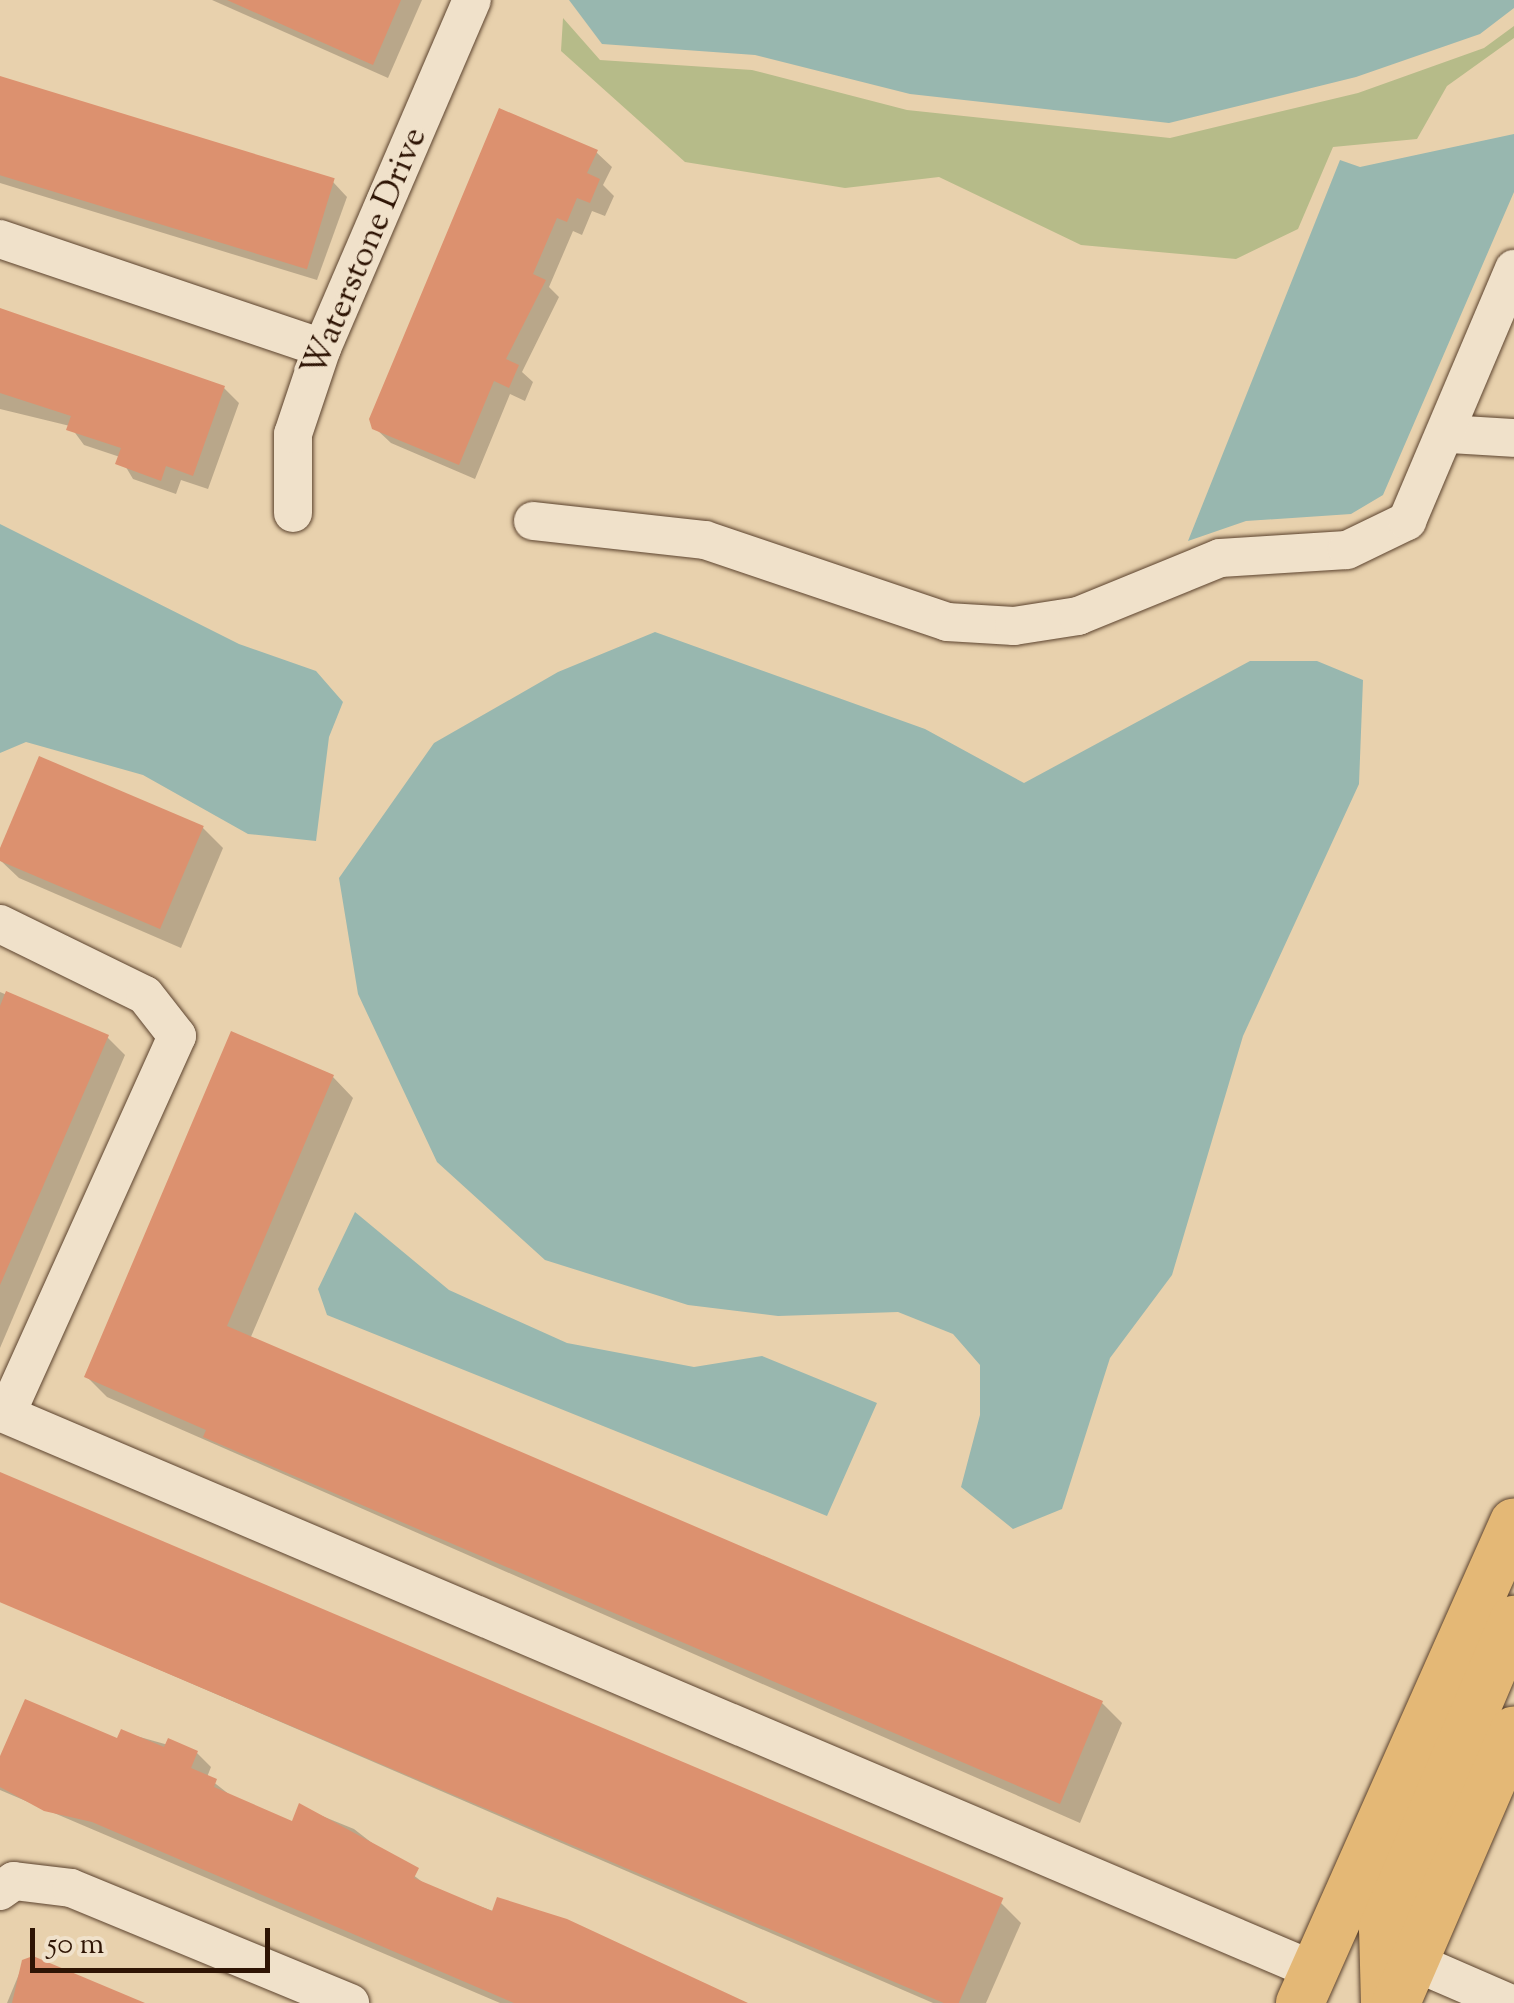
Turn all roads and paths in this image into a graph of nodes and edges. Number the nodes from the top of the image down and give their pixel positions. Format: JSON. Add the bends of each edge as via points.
{"nodes":[{"id":1,"x":472,"y":0,"type":"edge"},
{"id":2,"x":0,"y":239,"type":"edge"},
{"id":3,"x":1514,"y":269,"type":"edge"},
{"id":4,"x":322,"y":348,"type":"junction"},
{"id":5,"x":1449,"y":434,"type":"junction"},
{"id":6,"x":1514,"y":438,"type":"edge"},
{"id":7,"x":293,"y":513,"type":"dead end"},
{"id":8,"x":533,"y":521,"type":"dead end"},
{"id":9,"x":0,"y":924,"type":"edge"},
{"id":10,"x":3,"y":1413,"type":"edge"},
{"id":11,"x":1514,"y":1522,"type":"edge"},
{"id":12,"x":1514,"y":1620,"type":"edge"},
{"id":13,"x":1514,"y":1730,"type":"edge"},
{"id":14,"x":0,"y":1891,"type":"edge"},
{"id":15,"x":1404,"y":1982,"type":"edge"},
{"id":16,"x":1311,"y":1992,"type":"edge"},
{"id":17,"x":350,"y":2003,"type":"edge"},
{"id":18,"x":1385,"y":2003,"type":"edge"},
{"id":19,"x":1509,"y":2003,"type":"edge"}],
"edges":[{"from":1,"to":4,"type":"street","name":"Waterstone Drive"},
{"from":2,"to":4,"type":"street"},
{"from":3,"to":5,"type":"street"},
{"from":4,"to":7,"type":"street","name":"Waterstone Drive","via":[[294,434]]},
{"from":5,"to":6,"type":"street"},
{"from":5,"to":8,"type":"street","via":[[1407,521],[1383,539],[1220,558],[1078,616],[1014,626],[947,622],[705,540]]},
{"from":9,"to":10,"type":"street","via":[[145,995],[177,1036]]},
{"from":10,"to":16,"type":"street"},
{"from":11,"to":16,"type":"main road"},
{"from":12,"to":18,"type":"main road","via":[[1383,1928]]},
{"from":13,"to":15,"type":"main road"},
{"from":14,"to":17,"type":"street","via":[[14,1881],[71,1888]]},
{"from":15,"to":19,"type":"street"}]}
